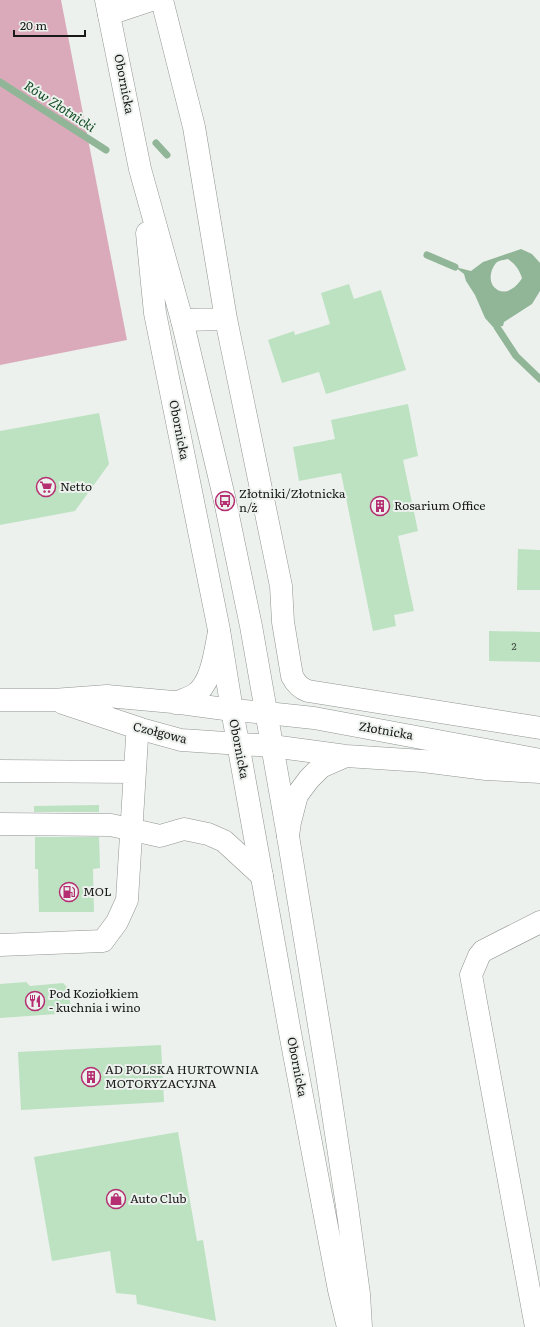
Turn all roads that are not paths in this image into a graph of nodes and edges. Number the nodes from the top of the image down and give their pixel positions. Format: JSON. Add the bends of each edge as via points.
{"nodes":[{"id":1,"x":151,"y":0,"type":"edge"},
{"id":2,"x":162,"y":0,"type":"edge"},
{"id":3,"x":107,"y":7,"type":"edge"},
{"id":4,"x":140,"y":169,"type":"junction"},
{"id":5,"x":226,"y":319,"type":"junction"},
{"id":6,"x":182,"y":320,"type":"junction"},
{"id":7,"x":219,"y":630,"type":"junction"},
{"id":8,"x":0,"y":700,"type":"edge"},
{"id":9,"x":53,"y":700,"type":"junction"},
{"id":10,"x":176,"y":703,"type":"junction"},
{"id":11,"x":232,"y":710,"type":"junction"},
{"id":12,"x":267,"y":713,"type":"junction"},
{"id":13,"x":540,"y":728,"type":"edge"},
{"id":14,"x":141,"y":729,"type":"junction"},
{"id":15,"x":238,"y":744,"type":"junction"},
{"id":16,"x":272,"y":746,"type":"junction"},
{"id":17,"x":346,"y":756,"type":"junction"},
{"id":18,"x":540,"y":760,"type":"edge"},
{"id":19,"x":0,"y":772,"type":"edge"},
{"id":20,"x":135,"y":772,"type":"junction"},
{"id":21,"x":540,"y":772,"type":"edge"},
{"id":22,"x":0,"y":824,"type":"edge"},
{"id":23,"x":132,"y":830,"type":"junction"},
{"id":24,"x":288,"y":836,"type":"junction"},
{"id":25,"x":262,"y":876,"type":"junction"},
{"id":26,"x":540,"y":922,"type":"edge"},
{"id":27,"x":0,"y":945,"type":"edge"},
{"id":28,"x":348,"y":1327,"type":"edge"},
{"id":29,"x":362,"y":1327,"type":"edge"},
{"id":30,"x":536,"y":1327,"type":"edge"}],
"edges":[{"from":1,"to":3,"type":"main road"},
{"from":2,"to":5,"type":"main road","via":[[194,128]]},
{"from":3,"to":4,"type":"main road","name":"Obornicka"},
{"from":4,"to":6,"type":"main road","name":"Obornicka"},
{"from":4,"to":7,"type":"main road","name":"Obornicka","via":[[155,313]]},
{"from":5,"to":6,"type":"main road"},
{"from":5,"to":13,"type":"main road","via":[[281,586],[283,622],[292,676],[298,684],[308,691]]},
{"from":6,"to":12,"type":"main road","name":"Obornicka","via":[[225,501]]},
{"from":7,"to":10,"type":"main road","via":[[212,664],[202,687],[194,695]]},
{"from":7,"to":11,"type":"main road","name":"Obornicka"},
{"from":8,"to":9,"type":"main road","name":"Czołgowa"},
{"from":9,"to":10,"type":"main road","name":"Czołgowa","via":[[108,696]]},
{"from":9,"to":14,"type":"main road","name":"Czołgowa"},
{"from":10,"to":11,"type":"main road","name":"Czołgowa"},
{"from":11,"to":12,"type":"main road","name":"Złotnicka"},
{"from":11,"to":15,"type":"main road","name":"Obornicka"},
{"from":12,"to":16,"type":"main road","name":"Obornicka"},
{"from":12,"to":18,"type":"main road","name":"Złotnicka","via":[[314,718]]},
{"from":14,"to":15,"type":"main road","name":"Czołgowa","via":[[181,740]]},
{"from":14,"to":20,"type":"main road","via":[[137,738]]},
{"from":15,"to":16,"type":"main road","name":"Czołgowa"},
{"from":15,"to":25,"type":"main road","name":"Obornicka"},
{"from":16,"to":17,"type":"main road","name":"Czołgowa"},
{"from":16,"to":24,"type":"main road"},
{"from":17,"to":21,"type":"main road","name":"Czołgowa"},
{"from":17,"to":24,"type":"main road","via":[[321,767],[297,795]]},
{"from":19,"to":20,"type":"main road"},
{"from":20,"to":23,"type":"main road"},
{"from":22,"to":23,"type":"main road","via":[[111,825]]},
{"from":23,"to":25,"type":"main road","via":[[160,836],[184,828],[208,834],[224,841]]},
{"from":23,"to":27,"type":"main road","via":[[127,900],[117,922],[104,941]]},
{"from":24,"to":29,"type":"main road","via":[[347,1206]]},
{"from":25,"to":28,"type":"main road","name":"Obornicka","via":[[292,1046]]},
{"from":26,"to":30,"type":"main road","via":[[483,951],[471,975]]}]}
